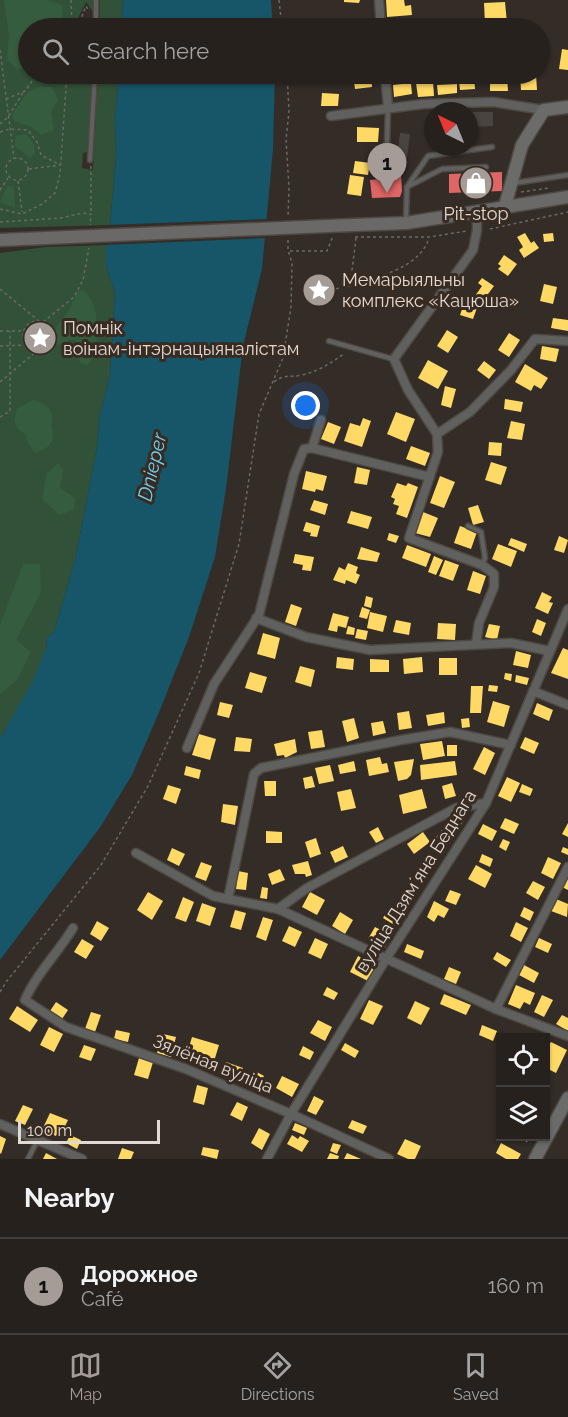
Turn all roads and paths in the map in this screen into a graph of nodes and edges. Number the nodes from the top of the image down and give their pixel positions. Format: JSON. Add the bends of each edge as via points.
{"nodes":[{"id":1,"x":71,"y":0,"type":"edge"},
{"id":2,"x":96,"y":0,"type":"edge"},
{"id":3,"x":279,"y":0,"type":"edge"},
{"id":4,"x":379,"y":0,"type":"edge"},
{"id":5,"x":72,"y":18,"type":"edge"},
{"id":6,"x":81,"y":18,"type":"edge"},
{"id":7,"x":94,"y":18,"type":"edge"},
{"id":8,"x":97,"y":18,"type":"edge"},
{"id":9,"x":281,"y":18,"type":"edge"},
{"id":10,"x":380,"y":18,"type":"edge"},
{"id":11,"x":0,"y":50,"type":"edge"},
{"id":12,"x":2,"y":70,"type":"edge"},
{"id":13,"x":4,"y":79,"type":"junction"},
{"id":14,"x":0,"y":80,"type":"edge"},
{"id":15,"x":30,"y":84,"type":"edge"},
{"id":16,"x":66,"y":84,"type":"edge"},
{"id":17,"x":94,"y":84,"type":"edge"},
{"id":18,"x":288,"y":84,"type":"edge"},
{"id":19,"x":386,"y":84,"type":"edge"},
{"id":20,"x":25,"y":91,"type":"junction"},
{"id":21,"x":0,"y":93,"type":"edge"},
{"id":22,"x":5,"y":98,"type":"junction"},
{"id":23,"x":388,"y":107,"type":"junction"},
{"id":24,"x":568,"y":107,"type":"edge"},
{"id":25,"x":544,"y":110,"type":"junction"},
{"id":26,"x":331,"y":116,"type":"dead end"},
{"id":27,"x":8,"y":117,"type":"junction"},
{"id":28,"x":0,"y":124,"type":"edge"},
{"id":29,"x":9,"y":129,"type":"junction"},
{"id":30,"x":0,"y":132,"type":"edge"},
{"id":31,"x":492,"y":147,"type":"dead end"},
{"id":32,"x":374,"y":157,"type":"dead end"},
{"id":33,"x":14,"y":158,"type":"junction"},
{"id":34,"x":90,"y":160,"type":"joint"},
{"id":35,"x":61,"y":165,"type":"junction"},
{"id":36,"x":486,"y":167,"type":"dead end"},
{"id":37,"x":28,"y":169,"type":"junction"},
{"id":38,"x":6,"y":173,"type":"junction"},
{"id":39,"x":0,"y":174,"type":"edge"},
{"id":40,"x":568,"y":175,"type":"edge"},
{"id":41,"x":9,"y":177,"type":"junction"},
{"id":42,"x":18,"y":180,"type":"junction"},
{"id":43,"x":407,"y":187,"type":"junction"},
{"id":44,"x":514,"y":188,"type":"junction"},
{"id":45,"x":557,"y":188,"type":"dead end"},
{"id":46,"x":0,"y":190,"type":"edge"},
{"id":47,"x":568,"y":197,"type":"edge"},
{"id":48,"x":505,"y":206,"type":"junction"},
{"id":49,"x":0,"y":209,"type":"edge"},
{"id":50,"x":477,"y":212,"type":"junction"},
{"id":51,"x":568,"y":212,"type":"edge"},
{"id":52,"x":92,"y":213,"type":"junction"},
{"id":53,"x":22,"y":214,"type":"junction"},
{"id":54,"x":288,"y":219,"type":"dead end"},
{"id":55,"x":0,"y":222,"type":"edge"},
{"id":56,"x":406,"y":223,"type":"junction"},
{"id":57,"x":89,"y":228,"type":"dead end"},
{"id":58,"x":288,"y":229,"type":"dead end"},
{"id":59,"x":489,"y":229,"type":"dead end"},
{"id":60,"x":328,"y":230,"type":"junction"},
{"id":61,"x":468,"y":231,"type":"dead end"},
{"id":62,"x":429,"y":237,"type":"junction"},
{"id":63,"x":0,"y":240,"type":"edge"},
{"id":64,"x":89,"y":244,"type":"dead end"},
{"id":65,"x":290,"y":251,"type":"dead end"},
{"id":66,"x":351,"y":286,"type":"junction"},
{"id":67,"x":0,"y":288,"type":"edge"},
{"id":68,"x":330,"y":290,"type":"dead end"},
{"id":69,"x":41,"y":322,"type":"junction"},
{"id":70,"x":0,"y":331,"type":"edge"},
{"id":71,"x":10,"y":331,"type":"junction"},
{"id":72,"x":23,"y":331,"type":"junction"},
{"id":73,"x":329,"y":341,"type":"dead end"},
{"id":74,"x":568,"y":341,"type":"edge"},
{"id":75,"x":26,"y":345,"type":"junction"},
{"id":76,"x":0,"y":346,"type":"edge"},
{"id":77,"x":10,"y":346,"type":"junction"},
{"id":78,"x":352,"y":347,"type":"junction"},
{"id":79,"x":39,"y":350,"type":"junction"},
{"id":80,"x":394,"y":359,"type":"junction"},
{"id":81,"x":10,"y":374,"type":"junction"},
{"id":82,"x":0,"y":382,"type":"edge"},
{"id":83,"x":273,"y":382,"type":"junction"},
{"id":84,"x":0,"y":417,"type":"edge"},
{"id":85,"x":321,"y":420,"type":"dead end"},
{"id":86,"x":437,"y":434,"type":"junction"},
{"id":87,"x":312,"y":448,"type":"junction"},
{"id":88,"x":430,"y":477,"type":"junction"},
{"id":89,"x":468,"y":526,"type":"dead end"},
{"id":90,"x":482,"y":565,"type":"junction"},
{"id":91,"x":568,"y":609,"type":"edge"},
{"id":92,"x":256,"y":618,"type":"junction"},
{"id":93,"x":476,"y":644,"type":"junction"},
{"id":94,"x":550,"y":651,"type":"junction"},
{"id":95,"x":533,"y":692,"type":"junction"},
{"id":96,"x":568,"y":705,"type":"edge"},
{"id":97,"x":511,"y":745,"type":"junction"},
{"id":98,"x":188,"y":748,"type":"dead end"},
{"id":99,"x":486,"y":803,"type":"junction"},
{"id":100,"x":136,"y":853,"type":"dead end"},
{"id":101,"x":568,"y":867,"type":"edge"},
{"id":102,"x":228,"y":899,"type":"junction"},
{"id":103,"x":278,"y":909,"type":"junction"},
{"id":104,"x":73,"y":928,"type":"dead end"},
{"id":105,"x":386,"y":959,"type":"junction"},
{"id":106,"x":0,"y":992,"type":"edge"},
{"id":107,"x":496,"y":1009,"type":"junction"},
{"id":108,"x":568,"y":1036,"type":"edge"},
{"id":109,"x":568,"y":1098,"type":"edge"},
{"id":110,"x":291,"y":1114,"type":"junction"},
{"id":111,"x":0,"y":1124,"type":"edge"},
{"id":112,"x":38,"y":1140,"type":"junction"},
{"id":113,"x":28,"y":1159,"type":"edge"},
{"id":114,"x":82,"y":1159,"type":"edge"},
{"id":115,"x":267,"y":1159,"type":"edge"},
{"id":116,"x":389,"y":1159,"type":"edge"},
{"id":117,"x":535,"y":1159,"type":"edge"}],
"edges":[{"from":1,"to":5,"type":"path"},
{"from":2,"to":8,"type":"lane"},
{"from":3,"to":9,"type":"path"},
{"from":4,"to":10,"type":"street"},
{"from":6,"to":7,"type":"path","via":[[86,6]]},
{"from":11,"to":12,"type":"path"},
{"from":12,"to":13,"type":"path"},
{"from":13,"to":14,"type":"path"},
{"from":13,"to":22,"type":"path"},
{"from":15,"to":20,"type":"path"},
{"from":16,"to":35,"type":"path"},
{"from":17,"to":34,"type":"lane"},
{"from":18,"to":54,"type":"path"},
{"from":19,"to":23,"type":"street"},
{"from":20,"to":22,"type":"path"},
{"from":20,"to":27,"type":"path"},
{"from":21,"to":22,"type":"path"},
{"from":22,"to":27,"type":"path"},
{"from":23,"to":25,"type":"street","via":[[493,102]]},
{"from":23,"to":26,"type":"street"},
{"from":23,"to":32,"type":"lane","via":[[387,144]]},
{"from":24,"to":25,"type":"main road"},
{"from":25,"to":44,"type":"main road","via":[[522,145]]},
{"from":27,"to":28,"type":"path"},
{"from":27,"to":29,"type":"path"},
{"from":29,"to":30,"type":"path"},
{"from":29,"to":33,"type":"path"},
{"from":29,"to":35,"type":"path","via":[[28,130],[41,155]]},
{"from":31,"to":43,"type":"lane","via":[[428,156]]},
{"from":33,"to":37,"type":"path","via":[[22,158]]},
{"from":33,"to":38,"type":"path","via":[[7,164]]},
{"from":34,"to":52,"type":"path"},
{"from":35,"to":37,"type":"path"},
{"from":35,"to":53,"type":"path","via":[[55,193]]},
{"from":36,"to":43,"type":"lane","via":[[442,169]]},
{"from":37,"to":42,"type":"path","via":[[25,177]]},
{"from":38,"to":39,"type":"path"},
{"from":38,"to":41,"type":"path"},
{"from":40,"to":44,"type":"lane"},
{"from":41,"to":42,"type":"path"},
{"from":41,"to":46,"type":"path"},
{"from":42,"to":53,"type":"path"},
{"from":43,"to":56,"type":"lane"},
{"from":44,"to":45,"type":"path"},
{"from":44,"to":48,"type":"main road"},
{"from":47,"to":48,"type":"main road"},
{"from":48,"to":50,"type":"main road"},
{"from":49,"to":53,"type":"path"},
{"from":50,"to":56,"type":"main road"},
{"from":50,"to":80,"type":"street","via":[[473,250]]},
{"from":51,"to":59,"type":"path"},
{"from":52,"to":55,"type":"path"},
{"from":52,"to":57,"type":"path"},
{"from":56,"to":60,"type":"main road"},
{"from":58,"to":83,"type":"path","via":[[291,307],[283,357]]},
{"from":60,"to":63,"type":"main road","bridge":true},
{"from":60,"to":65,"type":"path","via":[[334,235],[327,251]]},
{"from":61,"to":62,"type":"path"},
{"from":62,"to":66,"type":"path","via":[[425,249],[402,267]]},
{"from":62,"to":66,"type":"path","via":[[356,237]]},
{"from":64,"to":69,"type":"path","via":[[83,280],[74,297]]},
{"from":66,"to":68,"type":"path"},
{"from":67,"to":69,"type":"path"},
{"from":69,"to":72,"type":"path","via":[[31,322]]},
{"from":69,"to":79,"type":"path","via":[[50,328],[51,338]]},
{"from":70,"to":71,"type":"path"},
{"from":71,"to":72,"type":"path"},
{"from":71,"to":77,"type":"path"},
{"from":72,"to":75,"type":"path"},
{"from":73,"to":78,"type":"lane"},
{"from":74,"to":86,"type":"street","via":[[535,339],[470,412]]},
{"from":75,"to":77,"type":"path"},
{"from":75,"to":79,"type":"path"},
{"from":76,"to":77,"type":"path"},
{"from":77,"to":81,"type":"path"},
{"from":78,"to":80,"type":"lane"},
{"from":78,"to":83,"type":"path","via":[[322,369],[282,376]]},
{"from":79,"to":81,"type":"path"},
{"from":80,"to":86,"type":"street","via":[[408,390]]},
{"from":81,"to":82,"type":"path"},
{"from":81,"to":84,"type":"path","via":[[10,411]]},
{"from":83,"to":106,"type":"path","via":[[260,414],[239,544],[199,673],[162,758],[101,865]]},
{"from":85,"to":87,"type":"street"},
{"from":86,"to":88,"type":"street","via":[[438,452]]},
{"from":87,"to":88,"type":"street"},
{"from":87,"to":92,"type":"street","via":[[304,449],[294,474]]},
{"from":88,"to":90,"type":"street","via":[[409,538]]},
{"from":89,"to":90,"type":"lane","via":[[481,531],[485,558]]},
{"from":90,"to":93,"type":"street","via":[[494,574],[494,586],[479,623]]},
{"from":91,"to":94,"type":"street","name":"вуліца Дзямʼяна Беднага"},
{"from":92,"to":93,"type":"street","via":[[306,637],[370,650]]},
{"from":92,"to":98,"type":"street","via":[[214,684]]},
{"from":93,"to":94,"type":"street","via":[[511,643]]},
{"from":94,"to":95,"type":"street","name":"вуліца Дзямʼяна Беднага"},
{"from":95,"to":96,"type":"street"},
{"from":95,"to":97,"type":"street","name":"вуліца Дзямʼяна Беднага"},
{"from":97,"to":99,"type":"street","name":"вуліца Дзямʼяна Беднага"},
{"from":97,"to":102,"type":"street","via":[[450,732],[261,768],[254,774]]},
{"from":99,"to":103,"type":"street","via":[[456,808],[307,888]]},
{"from":99,"to":105,"type":"street","name":"вуліца Дзямʼяна Беднага"},
{"from":100,"to":102,"type":"street","via":[[213,896]]},
{"from":101,"to":107,"type":"street"},
{"from":102,"to":103,"type":"street"},
{"from":103,"to":105,"type":"street"},
{"from":104,"to":110,"type":"street","name":"Зялёная вуліца","via":[[25,1000],[66,1027],[186,1069]]},
{"from":105,"to":107,"type":"street"},
{"from":105,"to":110,"type":"street","name":"вуліца Дзямʼяна Беднага"},
{"from":107,"to":108,"type":"street"},
{"from":109,"to":117,"type":"main road"},
{"from":110,"to":115,"type":"street","name":"вуліца Дзямʼяна Беднага"},
{"from":110,"to":116,"type":"street","name":"Зялёная вуліца"},
{"from":111,"to":112,"type":"street"},
{"from":112,"to":113,"type":"lane"},
{"from":112,"to":114,"type":"street"}]}
